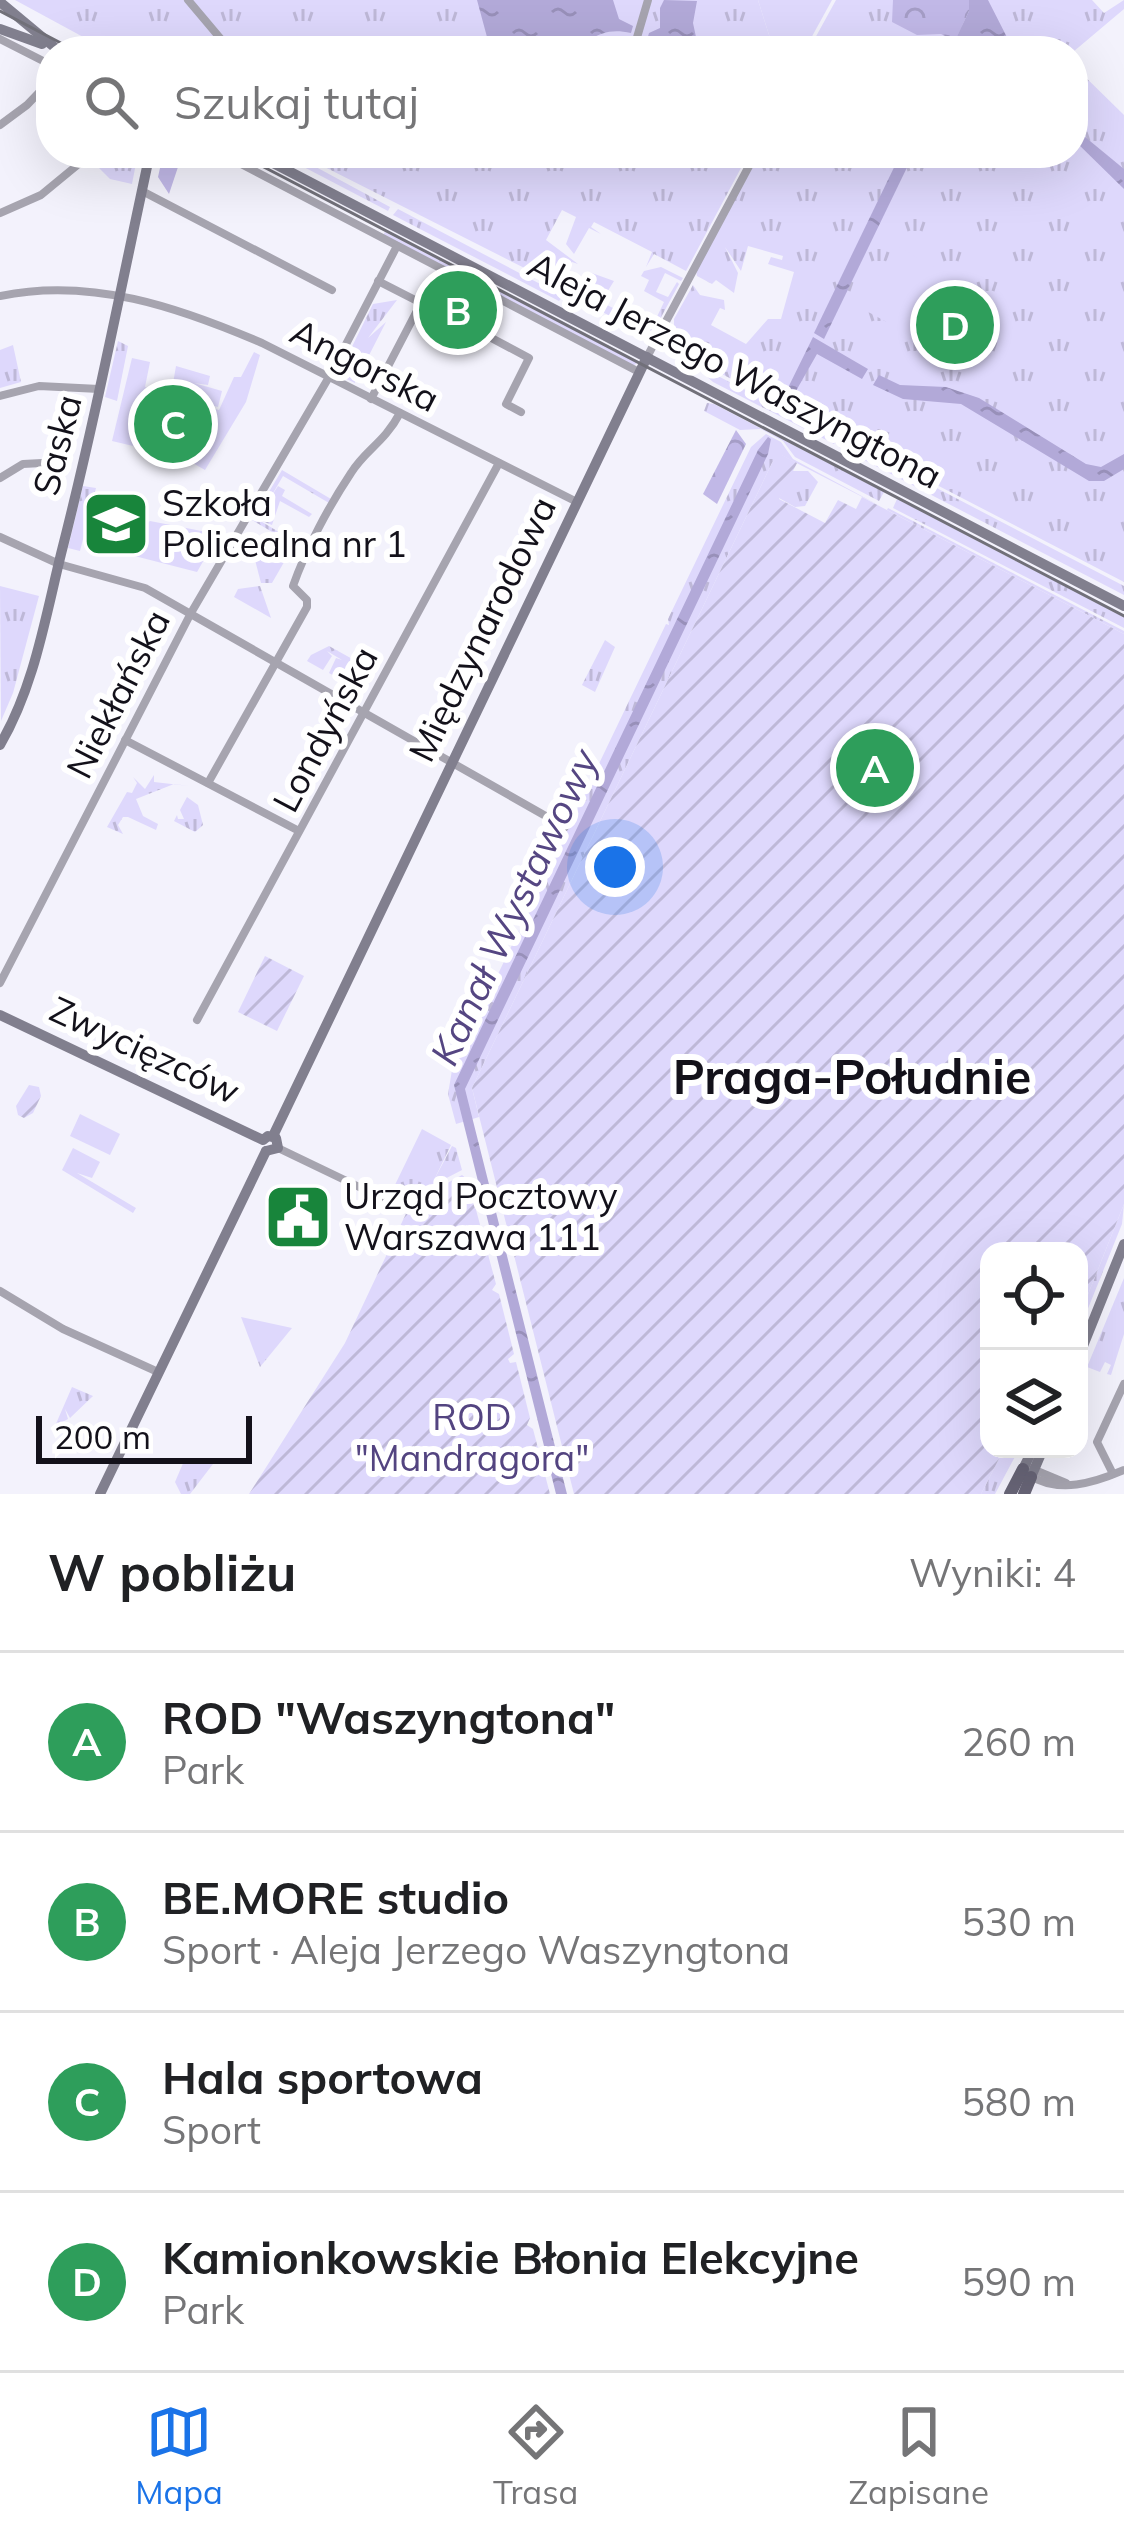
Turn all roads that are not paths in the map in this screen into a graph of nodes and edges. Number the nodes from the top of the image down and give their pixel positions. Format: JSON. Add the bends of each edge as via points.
{"nodes":[{"id":1,"x":188,"y":0,"type":"edge"},
{"id":2,"x":648,"y":0,"type":"edge"},
{"id":3,"x":0,"y":2,"type":"edge"},
{"id":4,"x":0,"y":28,"type":"edge"},
{"id":5,"x":41,"y":36,"type":"edge"},
{"id":6,"x":219,"y":36,"type":"edge"},
{"id":7,"x":637,"y":36,"type":"edge"},
{"id":8,"x":0,"y":39,"type":"edge"},
{"id":9,"x":36,"y":42,"type":"edge"},
{"id":10,"x":36,"y":57,"type":"edge"},
{"id":11,"x":36,"y":96,"type":"edge"},
{"id":12,"x":0,"y":125,"type":"edge"},
{"id":13,"x":74,"y":168,"type":"edge"},
{"id":14,"x":147,"y":168,"type":"edge"},
{"id":15,"x":249,"y":168,"type":"edge"},
{"id":16,"x":283,"y":168,"type":"edge"},
{"id":17,"x":748,"y":168,"type":"edge"},
{"id":18,"x":142,"y":190,"type":"junction"},
{"id":19,"x":0,"y":213,"type":"edge"},
{"id":20,"x":397,"y":246,"type":"junction"},
{"id":21,"x":378,"y":281,"type":"junction"},
{"id":22,"x":332,"y":290,"type":"dead end"},
{"id":23,"x":121,"y":295,"type":"junction"},
{"id":24,"x":0,"y":296,"type":"edge"},
{"id":25,"x":500,"y":299,"type":"junction"},
{"id":26,"x":421,"y":303,"type":"junction"},
{"id":27,"x":483,"y":331,"type":"junction"},
{"id":28,"x":646,"y":357,"type":"junction"},
{"id":29,"x":639,"y":372,"type":"junction"},
{"id":30,"x":328,"y":377,"type":"junction"},
{"id":31,"x":102,"y":389,"type":"junction"},
{"id":32,"x":0,"y":396,"type":"edge"},
{"id":33,"x":370,"y":399,"type":"junction"},
{"id":34,"x":521,"y":412,"type":"dead end"},
{"id":35,"x":400,"y":413,"type":"junction"},
{"id":36,"x":42,"y":463,"type":"dead end"},
{"id":37,"x":499,"y":463,"type":"junction"},
{"id":38,"x":0,"y":478,"type":"edge"},
{"id":39,"x":577,"y":502,"type":"junction"},
{"id":40,"x":0,"y":536,"type":"edge"},
{"id":41,"x":59,"y":564,"type":"junction"},
{"id":42,"x":1124,"y":607,"type":"edge"},
{"id":43,"x":191,"y":613,"type":"junction"},
{"id":44,"x":277,"y":662,"type":"junction"},
{"id":45,"x":364,"y":712,"type":"junction"},
{"id":46,"x":125,"y":740,"type":"junction"},
{"id":47,"x":0,"y":745,"type":"edge"},
{"id":48,"x":452,"y":762,"type":"junction"},
{"id":49,"x":208,"y":782,"type":"junction"},
{"id":50,"x":565,"y":827,"type":"dead end"},
{"id":51,"x":300,"y":831,"type":"junction"},
{"id":52,"x":0,"y":983,"type":"edge"},
{"id":53,"x":0,"y":1015,"type":"edge"},
{"id":54,"x":196,"y":1020,"type":"dead end"},
{"id":55,"x":270,"y":1144,"type":"junction"},
{"id":56,"x":404,"y":1209,"type":"dead end"},
{"id":57,"x":1124,"y":1244,"type":"edge"},
{"id":58,"x":0,"y":1291,"type":"edge"},
{"id":59,"x":1081,"y":1350,"type":"edge"},
{"id":60,"x":160,"y":1372,"type":"junction"},
{"id":61,"x":1124,"y":1384,"type":"edge"},
{"id":62,"x":1032,"y":1458,"type":"edge"},
{"id":63,"x":1038,"y":1458,"type":"edge"},
{"id":64,"x":1124,"y":1470,"type":"edge"},
{"id":65,"x":1030,"y":1472,"type":"junction"},
{"id":66,"x":1113,"y":1474,"type":"junction"},
{"id":67,"x":103,"y":1492,"type":"edge"},
{"id":68,"x":1010,"y":1494,"type":"edge"},
{"id":69,"x":1024,"y":1494,"type":"edge"}],
"edges":[{"from":1,"to":6,"type":"street"},
{"from":2,"to":7,"type":"street"},
{"from":3,"to":5,"type":"street"},
{"from":4,"to":9,"type":"street"},
{"from":8,"to":10,"type":"street"},
{"from":11,"to":12,"type":"street"},
{"from":13,"to":19,"type":"street"},
{"from":14,"to":18,"type":"street","name":"Saska"},
{"from":15,"to":20,"type":"street","name":"Aleja Jerzego Waszyngtona"},
{"from":16,"to":28,"type":"street","name":"Aleja Jerzego Waszyngtona"},
{"from":17,"to":28,"type":"street","name":"Międzynarodowa"},
{"from":18,"to":22,"type":"street"},
{"from":18,"to":23,"type":"street","name":"Saska"},
{"from":20,"to":21,"type":"street","name":"Niekłańska"},
{"from":20,"to":25,"type":"street","name":"Aleja Jerzego Waszyngtona"},
{"from":21,"to":26,"type":"street"},
{"from":21,"to":30,"type":"street","name":"Niekłańska"},
{"from":23,"to":24,"type":"street","name":"Angorska","via":[[52,289]]},
{"from":23,"to":30,"type":"street","name":"Angorska","via":[[226,328]]},
{"from":23,"to":31,"type":"street","name":"Saska"},
{"from":25,"to":27,"type":"street"},
{"from":25,"to":29,"type":"street","name":"Aleja Jerzego Waszyngtona"},
{"from":26,"to":27,"type":"street"},
{"from":26,"to":33,"type":"street"},
{"from":27,"to":34,"type":"street","via":[[529,358],[506,404]]},
{"from":28,"to":29,"type":"street","name":"Międzynarodowa"},
{"from":28,"to":42,"type":"street","name":"Aleja Jerzego Waszyngtona"},
{"from":29,"to":39,"type":"street","name":"Międzynarodowa"},
{"from":30,"to":33,"type":"street","name":"Angorska"},
{"from":30,"to":43,"type":"street","name":"Niekłańska"},
{"from":31,"to":32,"type":"street","via":[[39,386]]},
{"from":31,"to":41,"type":"street","name":"Saska"},
{"from":33,"to":35,"type":"street","name":"Angorska"},
{"from":35,"to":37,"type":"street","name":"Angorska"},
{"from":35,"to":44,"type":"street","via":[[352,470],[299,571],[293,586],[308,605]]},
{"from":36,"to":38,"type":"street"},
{"from":37,"to":39,"type":"street","name":"Angorska"},
{"from":37,"to":45,"type":"street","name":"Londyńska"},
{"from":39,"to":48,"type":"street","name":"Międzynarodowa"},
{"from":40,"to":41,"type":"street"},
{"from":41,"to":43,"type":"street","via":[[146,588]]},
{"from":41,"to":47,"type":"street","name":"Saska","via":[[25,694]]},
{"from":43,"to":44,"type":"street"},
{"from":43,"to":46,"type":"street","name":"Niekłańska"},
{"from":44,"to":45,"type":"street"},
{"from":44,"to":49,"type":"street"},
{"from":45,"to":48,"type":"street"},
{"from":45,"to":51,"type":"street","name":"Londyńska"},
{"from":46,"to":49,"type":"street"},
{"from":46,"to":52,"type":"street","name":"Niekłańska"},
{"from":48,"to":50,"type":"street"},
{"from":48,"to":55,"type":"street","name":"Międzynarodowa"},
{"from":49,"to":51,"type":"street"},
{"from":51,"to":54,"type":"street","name":"Londyńska"},
{"from":53,"to":55,"type":"street","name":"Zwycięzców"},
{"from":55,"to":56,"type":"street","name":"Zwycięzców"},
{"from":55,"to":60,"type":"street","name":"Międzynarodowa"},
{"from":57,"to":59,"type":"street"},
{"from":58,"to":60,"type":"street"},
{"from":60,"to":67,"type":"street","name":"Międzynarodowa"},
{"from":61,"to":66,"type":"street","via":[[1097,1442]]},
{"from":62,"to":65,"type":"street"},
{"from":63,"to":65,"type":"street"},
{"from":64,"to":66,"type":"street"},
{"from":65,"to":66,"type":"street","via":[[1054,1486]]},
{"from":65,"to":68,"type":"main road"},
{"from":65,"to":69,"type":"main road"}]}
